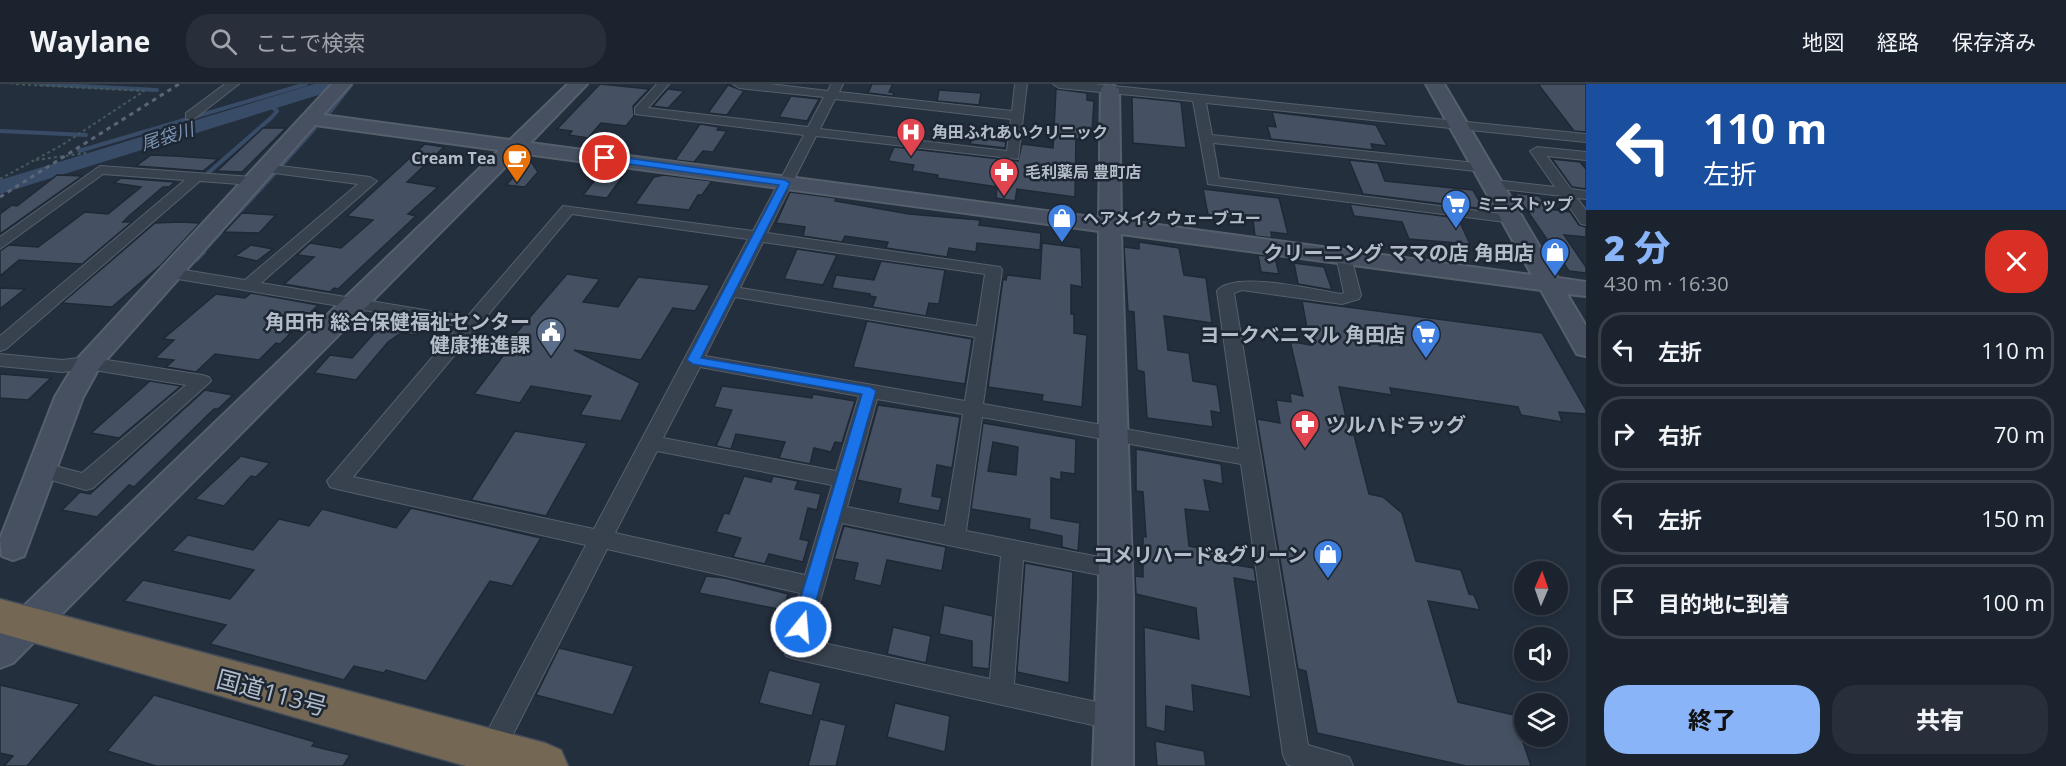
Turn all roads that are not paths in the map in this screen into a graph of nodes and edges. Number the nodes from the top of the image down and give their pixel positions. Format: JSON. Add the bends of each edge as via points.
{"nodes":[{"id":1,"x":233,"y":84,"type":"edge"},
{"id":2,"x":342,"y":84,"type":"edge"},
{"id":3,"x":578,"y":84,"type":"edge"},
{"id":4,"x":663,"y":84,"type":"edge"},
{"id":5,"x":739,"y":84,"type":"edge"},
{"id":6,"x":1021,"y":84,"type":"edge"},
{"id":7,"x":1059,"y":84,"type":"edge"},
{"id":8,"x":1435,"y":84,"type":"edge"},
{"id":9,"x":834,"y":89,"type":"edge"},
{"id":10,"x":1110,"y":89,"type":"junction"},
{"id":11,"x":1199,"y":99,"type":"junction"},
{"id":12,"x":190,"y":116,"type":"dead end"},
{"id":13,"x":1018,"y":116,"type":"junction"},
{"id":14,"x":309,"y":119,"type":"junction"},
{"id":15,"x":1462,"y":126,"type":"junction"},
{"id":16,"x":811,"y":133,"type":"junction"},
{"id":17,"x":1207,"y":138,"type":"junction"},
{"id":18,"x":1586,"y":138,"type":"edge"},
{"id":19,"x":514,"y":146,"type":"junction"},
{"id":20,"x":1586,"y":156,"type":"edge"},
{"id":21,"x":258,"y":174,"type":"junction"},
{"id":22,"x":1490,"y":176,"type":"junction"},
{"id":23,"x":196,"y":178,"type":"junction"},
{"id":24,"x":785,"y":183,"type":"junction"},
{"id":25,"x":1566,"y":192,"type":"junction"},
{"id":26,"x":1586,"y":195,"type":"edge"},
{"id":27,"x":1513,"y":219,"type":"junction"},
{"id":28,"x":1586,"y":221,"type":"edge"},
{"id":29,"x":1108,"y":226,"type":"junction"},
{"id":30,"x":758,"y":236,"type":"junction"},
{"id":31,"x":0,"y":244,"type":"edge"},
{"id":32,"x":1344,"y":256,"type":"junction"},
{"id":33,"x":172,"y":273,"type":"junction"},
{"id":34,"x":1548,"y":284,"type":"junction"},
{"id":35,"x":249,"y":285,"type":"junction"},
{"id":36,"x":1586,"y":289,"type":"edge"},
{"id":37,"x":729,"y":291,"type":"junction"},
{"id":38,"x":355,"y":303,"type":"junction"},
{"id":39,"x":473,"y":323,"type":"junction"},
{"id":40,"x":985,"y":333,"type":"junction"},
{"id":41,"x":0,"y":345,"type":"edge"},
{"id":42,"x":1586,"y":348,"type":"edge"},
{"id":43,"x":0,"y":360,"type":"edge"},
{"id":44,"x":693,"y":360,"type":"junction"},
{"id":45,"x":88,"y":363,"type":"junction"},
{"id":46,"x":870,"y":391,"type":"junction"},
{"id":47,"x":974,"y":410,"type":"junction"},
{"id":48,"x":1115,"y":434,"type":"junction"},
{"id":49,"x":650,"y":443,"type":"junction"},
{"id":50,"x":1251,"y":458,"type":"junction"},
{"id":51,"x":44,"y":471,"type":"junction"},
{"id":52,"x":844,"y":480,"type":"junction"},
{"id":53,"x":834,"y":513,"type":"junction"},
{"id":54,"x":954,"y":537,"type":"junction"},
{"id":55,"x":600,"y":539,"type":"junction"},
{"id":56,"x":1013,"y":549,"type":"junction"},
{"id":57,"x":6,"y":551,"type":"edge"},
{"id":58,"x":1115,"y":569,"type":"junction"},
{"id":59,"x":813,"y":586,"type":"junction"},
{"id":60,"x":6,"y":636,"type":"edge"},
{"id":61,"x":1002,"y":693,"type":"junction"},
{"id":62,"x":1115,"y":718,"type":"junction"},
{"id":63,"x":487,"y":759,"type":"edge"},
{"id":64,"x":545,"y":766,"type":"edge"},
{"id":65,"x":1113,"y":766,"type":"edge"},
{"id":66,"x":1339,"y":766,"type":"edge"}],
"edges":[{"from":1,"to":12,"type":"street"},
{"from":2,"to":14,"type":"street"},
{"from":3,"to":19,"type":"street"},
{"from":4,"to":16,"type":"street","via":[[639,111]]},
{"from":5,"to":9,"type":"street"},
{"from":6,"to":13,"type":"street"},
{"from":7,"to":10,"type":"street"},
{"from":8,"to":15,"type":"street"},
{"from":9,"to":13,"type":"street"},
{"from":9,"to":16,"type":"street"},
{"from":10,"to":11,"type":"street"},
{"from":10,"to":29,"type":"street"},
{"from":11,"to":15,"type":"street"},
{"from":11,"to":17,"type":"street"},
{"from":13,"to":16,"type":"street","via":[[1013,156]]},
{"from":14,"to":19,"type":"street"},
{"from":14,"to":21,"type":"street"},
{"from":15,"to":18,"type":"street"},
{"from":15,"to":22,"type":"street"},
{"from":16,"to":24,"type":"street"},
{"from":17,"to":22,"type":"street"},
{"from":17,"to":27,"type":"street","via":[[1213,181]]},
{"from":19,"to":24,"type":"street"},
{"from":19,"to":38,"type":"street"},
{"from":20,"to":25,"type":"street","via":[[1537,151]]},
{"from":21,"to":23,"type":"street"},
{"from":21,"to":33,"type":"street"},
{"from":21,"to":35,"type":"street","via":[[370,181]]},
{"from":22,"to":25,"type":"street"},
{"from":22,"to":27,"type":"street"},
{"from":23,"to":31,"type":"street","via":[[100,170]]},
{"from":23,"to":41,"type":"street"},
{"from":24,"to":29,"type":"street"},
{"from":24,"to":30,"type":"street"},
{"from":25,"to":26,"type":"street"},
{"from":25,"to":28,"type":"street"},
{"from":27,"to":34,"type":"street"},
{"from":29,"to":32,"type":"street"},
{"from":29,"to":48,"type":"street"},
{"from":30,"to":37,"type":"street"},
{"from":30,"to":39,"type":"street","via":[[568,209]]},
{"from":30,"to":40,"type":"street","via":[[994,270]]},
{"from":32,"to":34,"type":"street"},
{"from":32,"to":50,"type":"street","via":[[1353,295],[1342,299],[1240,285],[1225,291]]},
{"from":33,"to":35,"type":"street"},
{"from":33,"to":45,"type":"street"},
{"from":34,"to":36,"type":"street"},
{"from":34,"to":42,"type":"street"},
{"from":35,"to":38,"type":"street"},
{"from":37,"to":40,"type":"street"},
{"from":37,"to":44,"type":"street"},
{"from":38,"to":39,"type":"street"},
{"from":38,"to":60,"type":"street"},
{"from":39,"to":55,"type":"street","via":[[337,481]]},
{"from":40,"to":47,"type":"street"},
{"from":43,"to":45,"type":"street","via":[[62,366]]},
{"from":44,"to":46,"type":"street"},
{"from":44,"to":49,"type":"street"},
{"from":45,"to":51,"type":"street","via":[[69,397]]},
{"from":45,"to":51,"type":"street","via":[[202,381],[86,482]]},
{"from":46,"to":47,"type":"street"},
{"from":46,"to":52,"type":"street"},
{"from":47,"to":48,"type":"street"},
{"from":47,"to":54,"type":"street"},
{"from":48,"to":50,"type":"street"},
{"from":48,"to":58,"type":"street"},
{"from":49,"to":52,"type":"street"},
{"from":49,"to":55,"type":"street"},
{"from":50,"to":66,"type":"street","via":[[1296,755]]},
{"from":51,"to":57,"type":"street"},
{"from":52,"to":53,"type":"street"},
{"from":53,"to":54,"type":"street"},
{"from":53,"to":59,"type":"street"},
{"from":54,"to":56,"type":"street"},
{"from":55,"to":59,"type":"street"},
{"from":55,"to":63,"type":"street"},
{"from":56,"to":58,"type":"street"},
{"from":56,"to":61,"type":"street"},
{"from":58,"to":62,"type":"street"},
{"from":59,"to":61,"type":"street","via":[[795,648]]},
{"from":60,"to":63,"type":"highway","name":"国道113号"},
{"from":61,"to":62,"type":"street"},
{"from":62,"to":65,"type":"street"},
{"from":63,"to":64,"type":"highway","name":"国道113号"}]}
